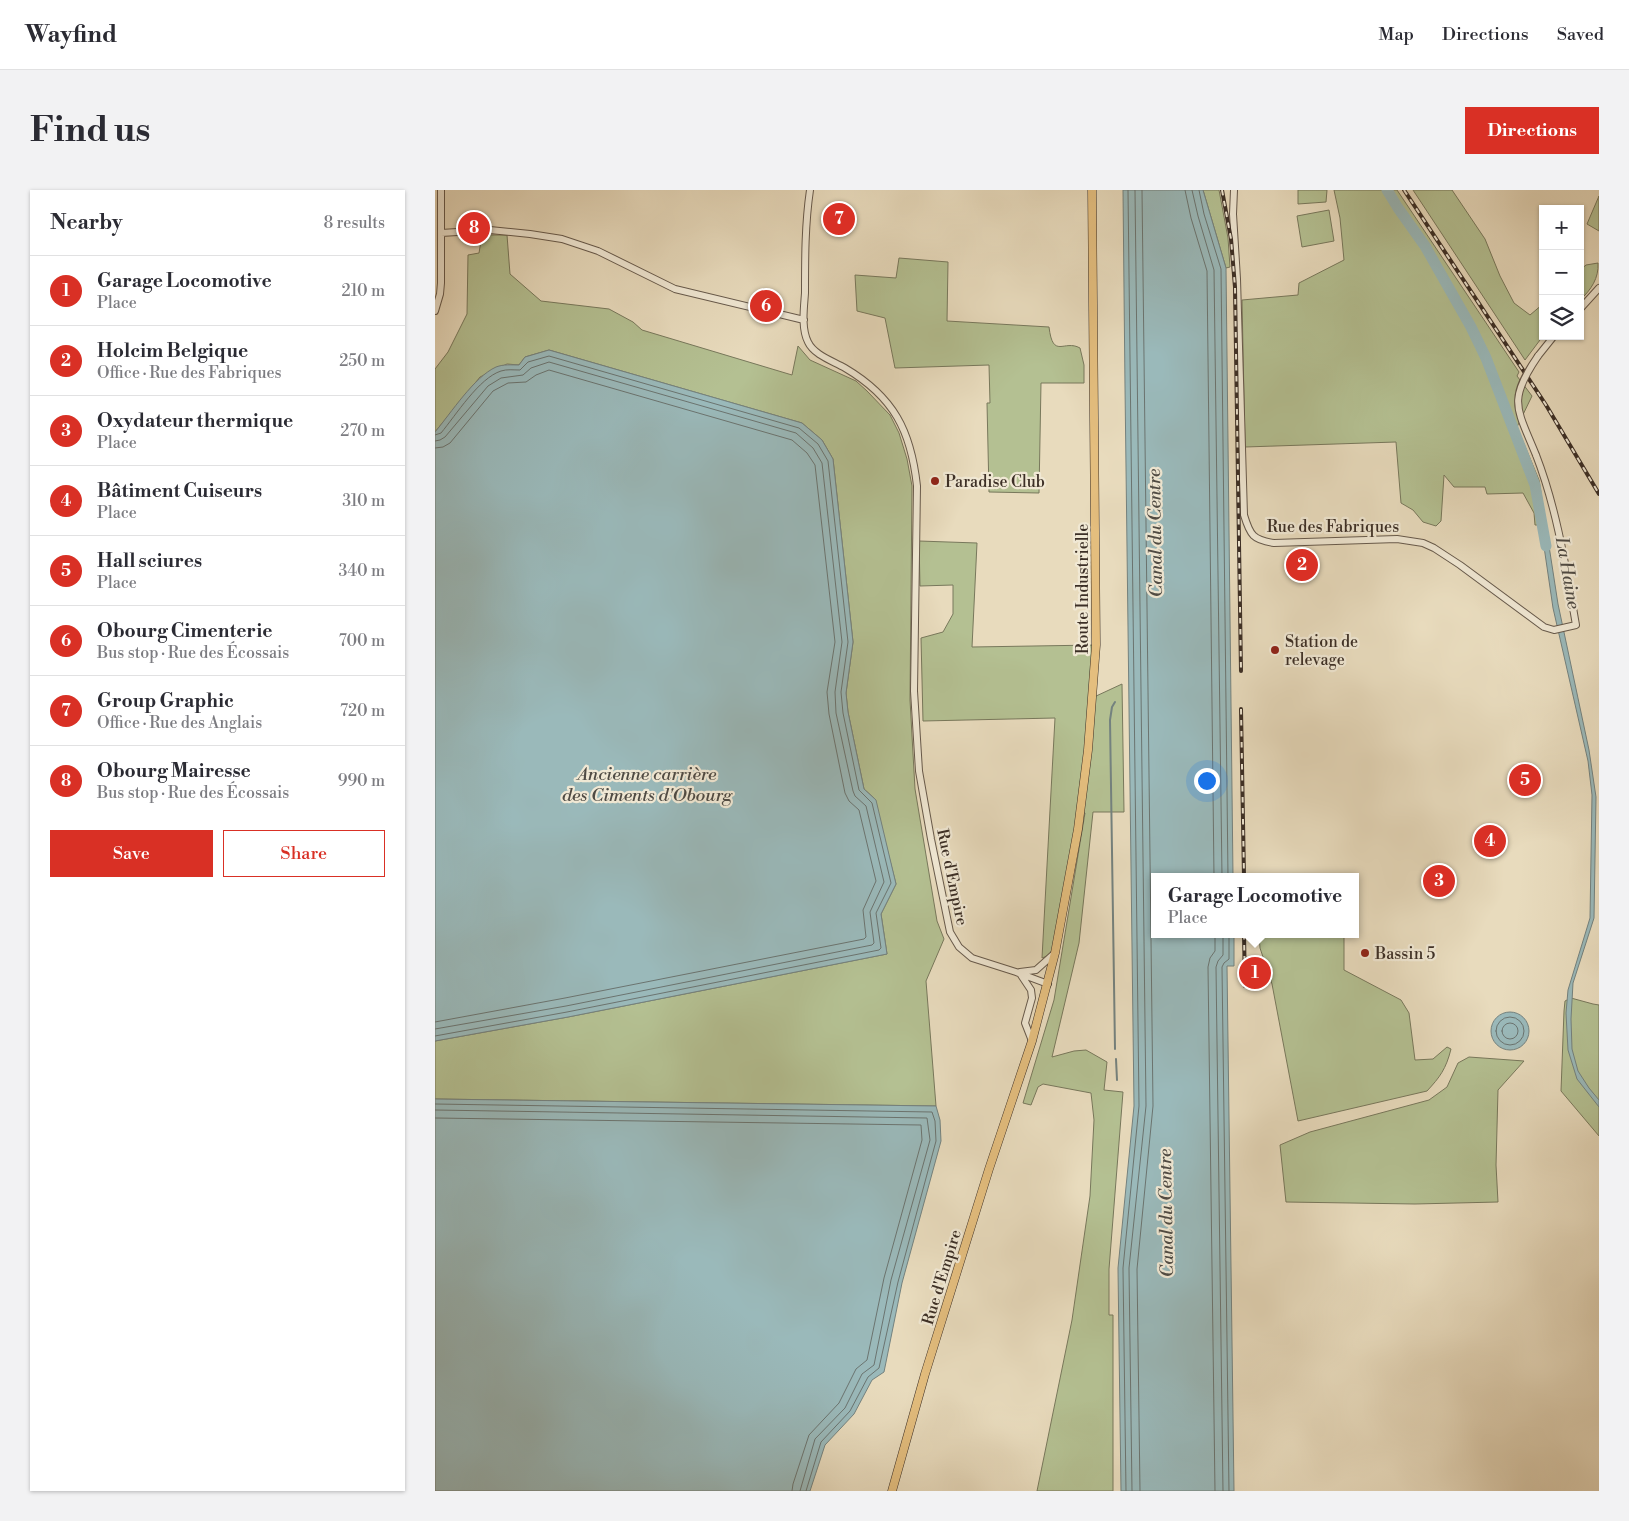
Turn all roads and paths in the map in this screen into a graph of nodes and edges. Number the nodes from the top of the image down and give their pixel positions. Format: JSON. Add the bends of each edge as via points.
{"nodes":[{"id":1,"x":441,"y":190,"type":"edge"},
{"id":2,"x":810,"y":190,"type":"edge"},
{"id":3,"x":1234,"y":190,"type":"edge"},
{"id":4,"x":1092,"y":191,"type":"edge"},
{"id":5,"x":439,"y":229,"type":"edge"},
{"id":6,"x":1599,"y":288,"type":"edge"},
{"id":7,"x":1584,"y":305,"type":"edge"},
{"id":8,"x":435,"y":312,"type":"edge"},
{"id":9,"x":804,"y":320,"type":"junction"},
{"id":10,"x":1551,"y":340,"type":"edge"},
{"id":11,"x":1055,"y":953,"type":"junction"},
{"id":12,"x":1016,"y":972,"type":"junction"},
{"id":13,"x":1048,"y":984,"type":"junction"},
{"id":14,"x":1032,"y":1041,"type":"junction"},
{"id":15,"x":892,"y":1491,"type":"edge"}],
"edges":[{"from":1,"to":5,"type":"street"},
{"from":2,"to":9,"type":"street","name":"Rue d'Empire","via":[[806,217]]},
{"from":3,"to":10,"type":"street","name":"Rue des Fabriques","bridge":true,"via":[[1244,515],[1249,532],[1263,541],[1397,539],[1423,543],[1547,629],[1576,625],[1544,474],[1517,398],[1521,382]]},
{"from":4,"to":11,"type":"main road","name":"Route Industrielle","via":[[1095,674],[1079,820]]},
{"from":5,"to":8,"type":"street","via":[[440,294]]},
{"from":5,"to":9,"type":"street","via":[[490,230],[562,239],[598,251],[675,289]]},
{"from":6,"to":7,"type":"street"},
{"from":9,"to":12,"type":"street","name":"Rue d'Empire","via":[[811,348],[871,387],[889,405],[906,434],[917,486],[914,691],[919,772],[947,922],[953,940],[965,953]]},
{"from":11,"to":12,"type":"street","via":[[1036,970]]},
{"from":11,"to":13,"type":"main road","name":"Route Industrielle"},
{"from":12,"to":13,"type":"street","name":"Rue d'Empire"},
{"from":12,"to":14,"type":"street","via":[[1031,990],[1025,1023]]},
{"from":13,"to":14,"type":"main road","name":"Rue d'Empire"},
{"from":14,"to":15,"type":"main road","name":"Rue d'Empire","via":[[931,1355]]}]}
